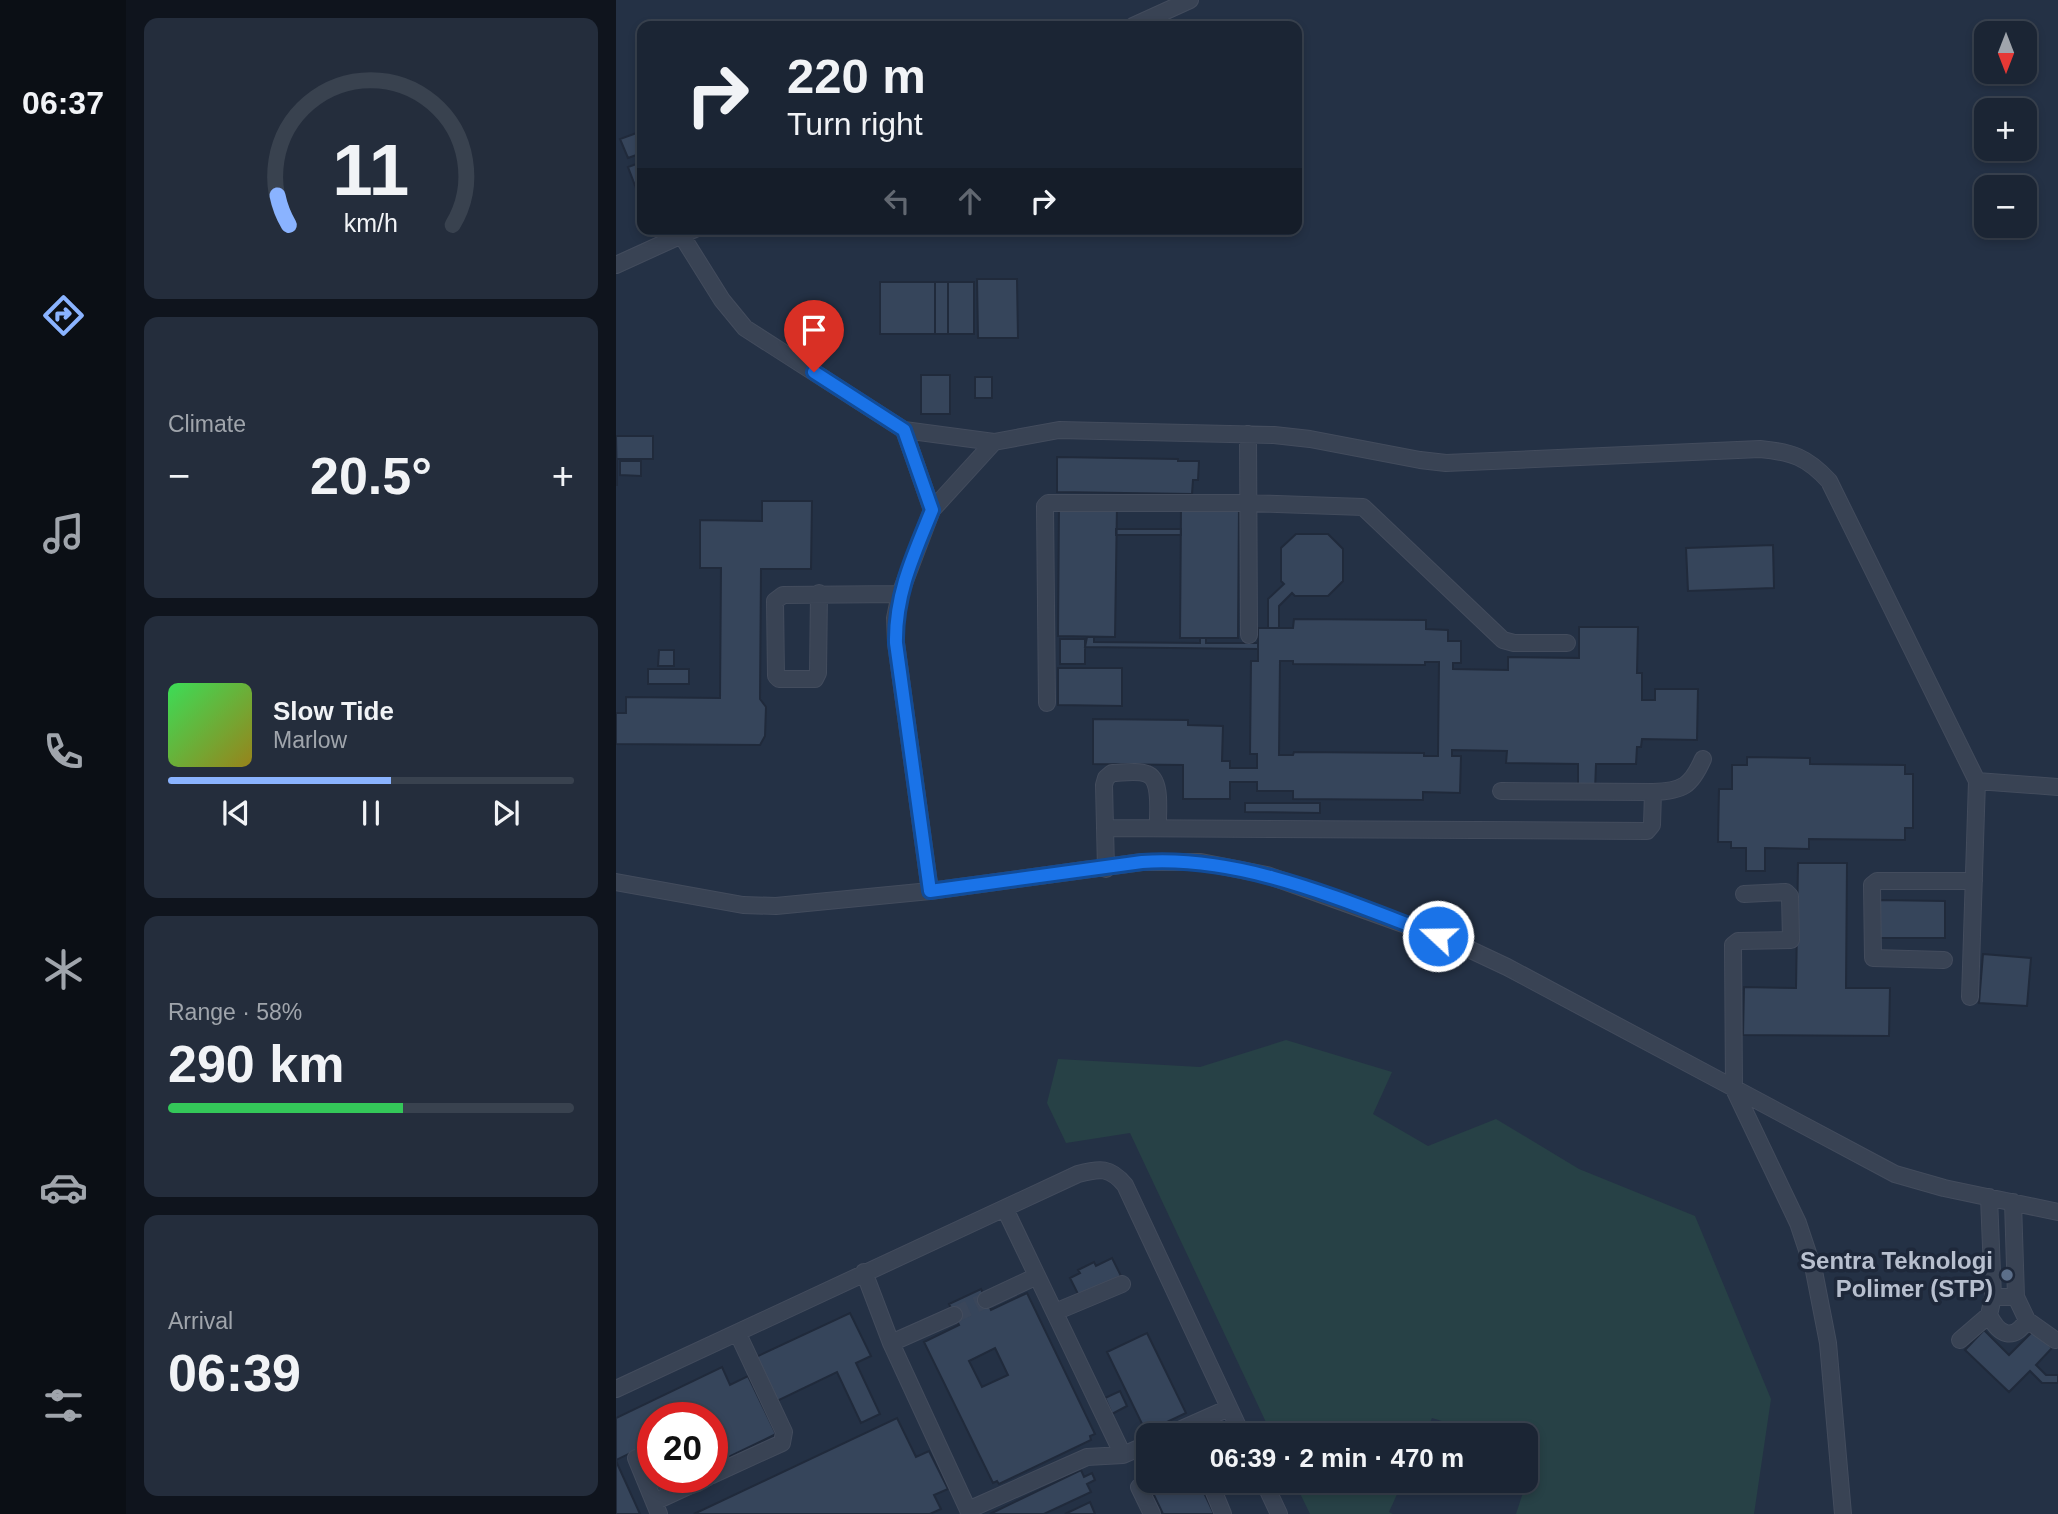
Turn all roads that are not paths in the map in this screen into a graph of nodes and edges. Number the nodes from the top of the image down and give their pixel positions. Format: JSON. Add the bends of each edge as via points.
{"nodes":[{"id":1,"x":1189,"y":0,"type":"edge"},
{"id":2,"x":1144,"y":21,"type":"edge"},
{"id":3,"x":681,"y":235,"type":"edge"},
{"id":4,"x":690,"y":235,"type":"edge"},
{"id":5,"x":616,"y":265,"type":"edge"},
{"id":6,"x":904,"y":430,"type":"junction"},
{"id":7,"x":1248,"y":434,"type":"junction"},
{"id":8,"x":994,"y":442,"type":"junction"},
{"id":9,"x":1250,"y":503,"type":"junction"},
{"id":10,"x":932,"y":510,"type":"junction"},
{"id":11,"x":819,"y":593,"type":"junction"},
{"id":12,"x":900,"y":594,"type":"junction"},
{"id":13,"x":1249,"y":635,"type":"dead end"},
{"id":14,"x":1567,"y":643,"type":"dead end"},
{"id":15,"x":1047,"y":703,"type":"dead end"},
{"id":16,"x":1703,"y":759,"type":"dead end"},
{"id":17,"x":1977,"y":781,"type":"junction"},
{"id":18,"x":2058,"y":787,"type":"edge"},
{"id":19,"x":1501,"y":791,"type":"dead end"},
{"id":20,"x":1653,"y":792,"type":"junction"},
{"id":21,"x":1105,"y":828,"type":"junction"},
{"id":22,"x":1158,"y":828,"type":"junction"},
{"id":23,"x":1105,"y":869,"type":"junction"},
{"id":24,"x":1974,"y":881,"type":"junction"},
{"id":25,"x":616,"y":882,"type":"edge"},
{"id":26,"x":930,"y":891,"type":"junction"},
{"id":27,"x":1744,"y":894,"type":"dead end"},
{"id":28,"x":1944,"y":960,"type":"dead end"},
{"id":29,"x":1970,"y":997,"type":"dead end"},
{"id":30,"x":1734,"y":1089,"type":"junction"},
{"id":31,"x":1989,"y":1197,"type":"junction"},
{"id":32,"x":2013,"y":1202,"type":"junction"},
{"id":33,"x":1005,"y":1209,"type":"junction"},
{"id":34,"x":2058,"y":1212,"type":"edge"},
{"id":35,"x":864,"y":1272,"type":"junction"},
{"id":36,"x":1037,"y":1276,"type":"junction"},
{"id":37,"x":1122,"y":1283,"type":"dead end"},
{"id":38,"x":1993,"y":1297,"type":"junction"},
{"id":39,"x":2016,"y":1297,"type":"junction"},
{"id":40,"x":985,"y":1300,"type":"tunnel mouth"},
{"id":41,"x":1055,"y":1312,"type":"junction"},
{"id":42,"x":954,"y":1315,"type":"tunnel mouth"},
{"id":43,"x":1989,"y":1315,"type":"junction"},
{"id":44,"x":2027,"y":1320,"type":"junction"},
{"id":45,"x":738,"y":1334,"type":"junction"},
{"id":46,"x":1960,"y":1340,"type":"dead end"},
{"id":47,"x":2055,"y":1340,"type":"dead end"},
{"id":48,"x":891,"y":1343,"type":"junction"},
{"id":49,"x":616,"y":1389,"type":"edge"},
{"id":50,"x":1229,"y":1408,"type":"junction"},
{"id":51,"x":1195,"y":1423,"type":"edge"},
{"id":52,"x":1236,"y":1423,"type":"edge"},
{"id":53,"x":1136,"y":1449,"type":"edge"},
{"id":54,"x":1123,"y":1455,"type":"junction"},
{"id":55,"x":636,"y":1458,"type":"dead end"},
{"id":56,"x":728,"y":1468,"type":"edge"},
{"id":57,"x":681,"y":1493,"type":"edge"},
{"id":58,"x":1141,"y":1493,"type":"edge"},
{"id":59,"x":1214,"y":1493,"type":"edge"},
{"id":60,"x":1269,"y":1493,"type":"edge"},
{"id":61,"x":656,"y":1508,"type":"edge"},
{"id":62,"x":969,"y":1512,"type":"edge"},
{"id":63,"x":1147,"y":1513,"type":"edge"},
{"id":64,"x":1223,"y":1514,"type":"edge"},
{"id":65,"x":1279,"y":1514,"type":"edge"},
{"id":66,"x":1843,"y":1514,"type":"edge"}],
"edges":[{"from":1,"to":2,"type":"lane"},
{"from":3,"to":5,"type":"lane"},
{"from":4,"to":6,"type":"lane","via":[[722,300],[746,328]]},
{"from":6,"to":8,"type":"lane"},
{"from":6,"to":10,"type":"lane"},
{"from":7,"to":8,"type":"lane","via":[[1059,430]]},
{"from":7,"to":9,"type":"lane"},
{"from":7,"to":17,"type":"lane","via":[[1310,439],[1446,463],[1760,449],[1800,456],[1829,481]]},
{"from":8,"to":10,"type":"lane"},
{"from":9,"to":13,"type":"lane"},
{"from":9,"to":14,"type":"lane","via":[[1363,507],[1503,640]]},
{"from":9,"to":15,"type":"lane","via":[[1048,503]]},
{"from":10,"to":12,"type":"lane"},
{"from":11,"to":11,"type":"lane","via":[[783,595],[775,601],[779,679],[815,679],[818,673]]},
{"from":11,"to":12,"type":"lane"},
{"from":12,"to":26,"type":"lane","via":[[896,643]]},
{"from":16,"to":20,"type":"lane","via":[[1688,784]]},
{"from":17,"to":18,"type":"lane"},
{"from":17,"to":24,"type":"lane"},
{"from":19,"to":20,"type":"lane"},
{"from":20,"to":22,"type":"lane","via":[[1652,825],[1647,831]]},
{"from":21,"to":22,"type":"lane"},
{"from":21,"to":22,"type":"lane","via":[[1106,778],[1112,773],[1146,773],[1153,778]]},
{"from":21,"to":23,"type":"lane"},
{"from":23,"to":26,"type":"lane"},
{"from":23,"to":30,"type":"lane","via":[[1169,860],[1267,875],[1456,943]]},
{"from":24,"to":28,"type":"lane","via":[[1877,881],[1872,885],[1874,958]]},
{"from":24,"to":29,"type":"lane"},
{"from":25,"to":26,"type":"lane","via":[[743,905],[776,906]]},
{"from":27,"to":30,"type":"lane","via":[[1789,893],[1792,935],[1785,942],[1738,941],[1733,945]]},
{"from":30,"to":31,"type":"lane","via":[[1895,1174]]},
{"from":30,"to":66,"type":"lane","via":[[1798,1223],[1814,1271],[1828,1343]]},
{"from":31,"to":32,"type":"lane"},
{"from":31,"to":38,"type":"lane"},
{"from":32,"to":34,"type":"lane"},
{"from":32,"to":39,"type":"lane"},
{"from":33,"to":35,"type":"lane"},
{"from":33,"to":36,"type":"lane"},
{"from":33,"to":50,"type":"lane","via":[[1078,1174],[1096,1170],[1115,1173],[1125,1185]]},
{"from":35,"to":45,"type":"lane"},
{"from":35,"to":48,"type":"lane"},
{"from":36,"to":40,"type":"lane"},
{"from":36,"to":41,"type":"lane"},
{"from":37,"to":41,"type":"lane"},
{"from":38,"to":39,"type":"lane"},
{"from":38,"to":43,"type":"lane"},
{"from":39,"to":44,"type":"lane"},
{"from":41,"to":54,"type":"lane"},
{"from":42,"to":48,"type":"lane"},
{"from":43,"to":44,"type":"lane","via":[[2000,1331],[2010,1334]]},
{"from":43,"to":46,"type":"lane"},
{"from":44,"to":47,"type":"lane"},
{"from":45,"to":49,"type":"lane"},
{"from":45,"to":56,"type":"lane","via":[[784,1438]]},
{"from":48,"to":62,"type":"lane"},
{"from":50,"to":51,"type":"lane"},
{"from":50,"to":52,"type":"lane"},
{"from":53,"to":54,"type":"lane"},
{"from":54,"to":62,"type":"lane","via":[[1087,1457]]},
{"from":55,"to":61,"type":"lane"},
{"from":57,"to":61,"type":"lane"},
{"from":58,"to":63,"type":"lane"},
{"from":59,"to":64,"type":"lane"},
{"from":60,"to":65,"type":"lane"}]}
